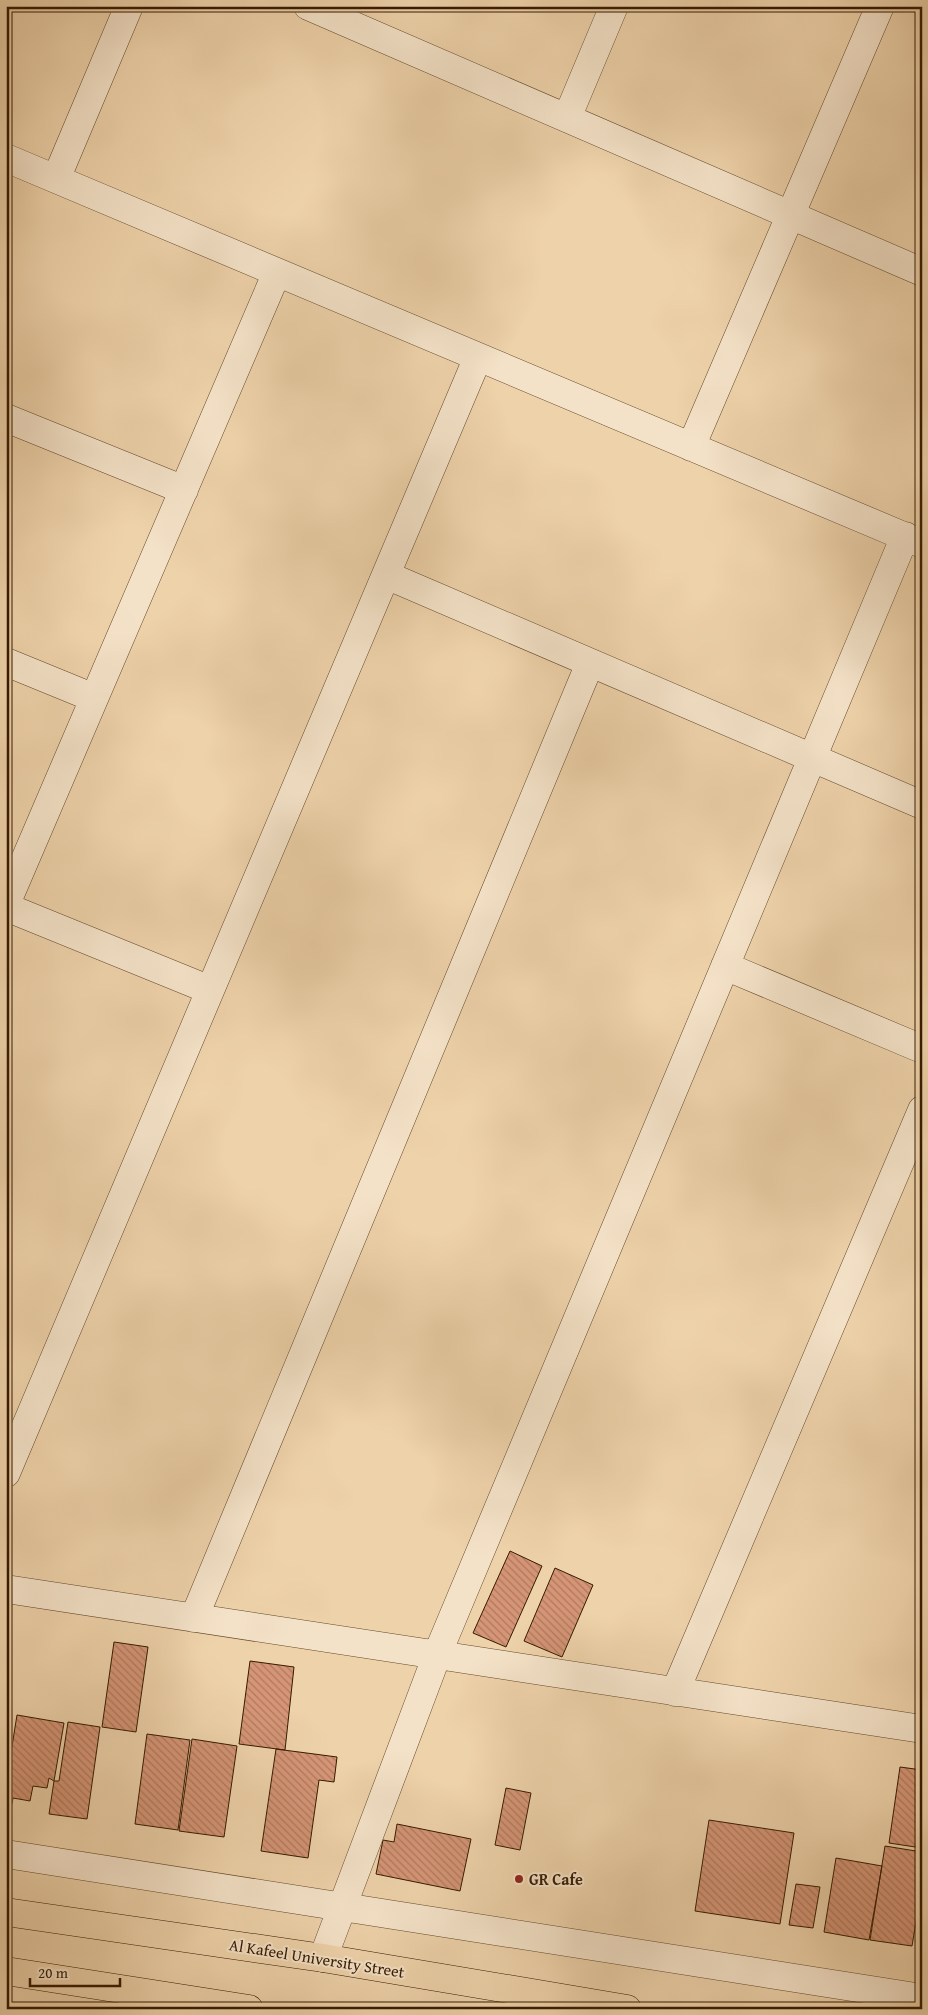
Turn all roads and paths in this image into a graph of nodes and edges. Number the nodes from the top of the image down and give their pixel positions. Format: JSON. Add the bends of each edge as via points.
{"nodes":[{"id":1,"x":129,"y":6,"type":"edge"},
{"id":2,"x":308,"y":6,"type":"edge"},
{"id":3,"x":614,"y":6,"type":"edge"},
{"id":4,"x":880,"y":6,"type":"edge"},
{"id":5,"x":364,"y":17,"type":"edge"},
{"id":6,"x":567,"y":118,"type":"junction"},
{"id":7,"x":6,"y":158,"type":"edge"},
{"id":8,"x":56,"y":179,"type":"junction"},
{"id":9,"x":791,"y":215,"type":"junction"},
{"id":10,"x":277,"y":272,"type":"junction"},
{"id":11,"x":922,"y":272,"type":"edge"},
{"id":12,"x":478,"y":357,"type":"junction"},
{"id":13,"x":6,"y":418,"type":"edge"},
{"id":14,"x":691,"y":447,"type":"junction"},
{"id":15,"x":184,"y":490,"type":"junction"},
{"id":16,"x":913,"y":540,"type":"edge"},
{"id":17,"x":386,"y":576,"type":"junction"},
{"id":18,"x":6,"y":662,"type":"edge"},
{"id":19,"x":590,"y":663,"type":"junction"},
{"id":20,"x":94,"y":698,"type":"junction"},
{"id":21,"x":812,"y":758,"type":"junction"},
{"id":22,"x":922,"y":805,"type":"edge"},
{"id":23,"x":6,"y":905,"type":"edge"},
{"id":24,"x":725,"y":966,"type":"junction"},
{"id":25,"x":210,"y":990,"type":"junction"},
{"id":26,"x":922,"y":1049,"type":"edge"},
{"id":27,"x":922,"y":1110,"type":"edge"},
{"id":28,"x":6,"y":1473,"type":"edge"},
{"id":29,"x":6,"y":1589,"type":"edge"},
{"id":30,"x":194,"y":1618,"type":"junction"},
{"id":31,"x":437,"y":1655,"type":"junction"},
{"id":32,"x":675,"y":1692,"type":"junction"},
{"id":33,"x":922,"y":1729,"type":"edge"},
{"id":34,"x":6,"y":1854,"type":"edge"},
{"id":35,"x":341,"y":1907,"type":"junction"},
{"id":36,"x":6,"y":1912,"type":"edge"},
{"id":37,"x":323,"y":1958,"type":"junction"},
{"id":38,"x":6,"y":1970,"type":"edge"},
{"id":39,"x":922,"y":1998,"type":"edge"},
{"id":40,"x":249,"y":2009,"type":"edge"},
{"id":41,"x":627,"y":2009,"type":"edge"}],
"edges":[{"from":1,"to":8,"type":"street"},
{"from":2,"to":5,"type":"street"},
{"from":3,"to":6,"type":"street"},
{"from":4,"to":9,"type":"street"},
{"from":5,"to":6,"type":"street"},
{"from":6,"to":9,"type":"street"},
{"from":7,"to":8,"type":"street"},
{"from":8,"to":10,"type":"street"},
{"from":9,"to":11,"type":"street"},
{"from":9,"to":14,"type":"street"},
{"from":10,"to":12,"type":"street"},
{"from":10,"to":15,"type":"street"},
{"from":12,"to":14,"type":"street"},
{"from":12,"to":17,"type":"street"},
{"from":13,"to":15,"type":"street"},
{"from":14,"to":16,"type":"street"},
{"from":15,"to":20,"type":"street"},
{"from":16,"to":21,"type":"street"},
{"from":17,"to":19,"type":"street"},
{"from":17,"to":25,"type":"street"},
{"from":18,"to":20,"type":"street"},
{"from":19,"to":21,"type":"street"},
{"from":19,"to":30,"type":"street"},
{"from":20,"to":23,"type":"street"},
{"from":21,"to":22,"type":"street"},
{"from":21,"to":24,"type":"street"},
{"from":23,"to":25,"type":"street"},
{"from":24,"to":26,"type":"street"},
{"from":24,"to":31,"type":"street"},
{"from":25,"to":28,"type":"street"},
{"from":27,"to":32,"type":"street"},
{"from":29,"to":30,"type":"street"},
{"from":30,"to":31,"type":"street"},
{"from":31,"to":32,"type":"street"},
{"from":31,"to":35,"type":"street"},
{"from":32,"to":33,"type":"street"},
{"from":34,"to":35,"type":"street"},
{"from":35,"to":37,"type":"street"},
{"from":35,"to":39,"type":"street"},
{"from":36,"to":37,"type":"main road","name":"Al Kafeel University Street"},
{"from":37,"to":41,"type":"main road","name":"Al Kafeel University Street"},
{"from":38,"to":40,"type":"main road"}]}
